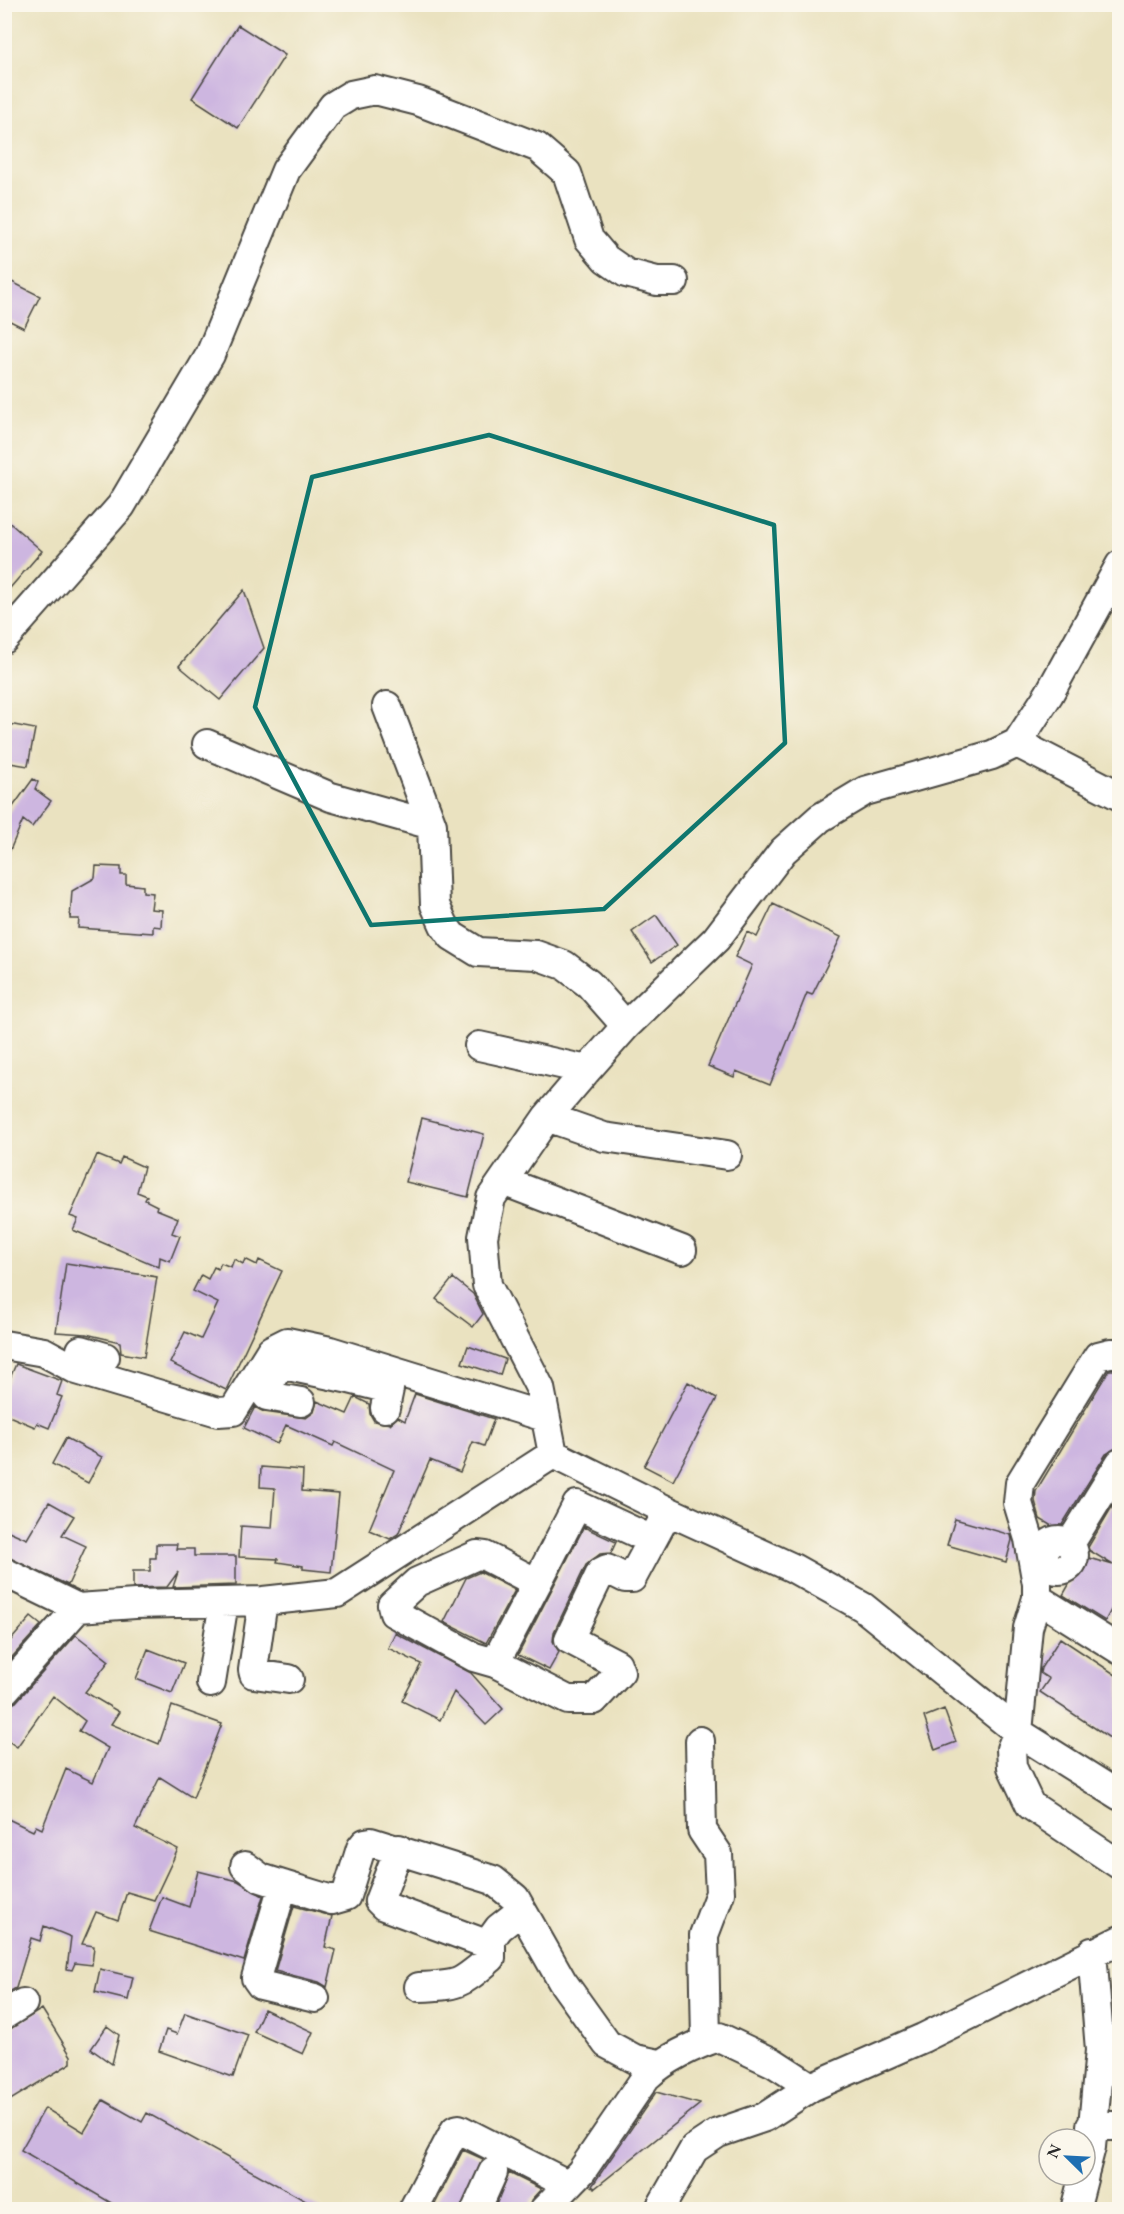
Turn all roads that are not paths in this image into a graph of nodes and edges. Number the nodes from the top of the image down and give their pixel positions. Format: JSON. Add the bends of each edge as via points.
{"nodes":[{"id":1,"x":674,"y":281,"type":"dead end"},
{"id":2,"x":1119,"y":565,"type":"edge"},
{"id":3,"x":4,"y":639,"type":"edge"},
{"id":4,"x":387,"y":706,"type":"dead end"},
{"id":5,"x":1017,"y":743,"type":"junction"},
{"id":6,"x":207,"y":744,"type":"dead end"},
{"id":7,"x":1119,"y":796,"type":"edge"},
{"id":8,"x":432,"y":825,"type":"junction"},
{"id":9,"x":626,"y":1026,"type":"junction"},
{"id":10,"x":479,"y":1046,"type":"dead end"},
{"id":11,"x":587,"y":1070,"type":"junction"},
{"id":12,"x":547,"y":1117,"type":"junction"},
{"id":13,"x":727,"y":1155,"type":"dead end"},
{"id":14,"x":503,"y":1181,"type":"junction"},
{"id":15,"x":682,"y":1250,"type":"dead end"},
{"id":16,"x":4,"y":1345,"type":"edge"},
{"id":17,"x":1119,"y":1353,"type":"edge"},
{"id":18,"x":321,"y":1371,"type":"junction"},
{"id":19,"x":385,"y":1408,"type":"dead end"},
{"id":20,"x":545,"y":1417,"type":"junction"},
{"id":21,"x":552,"y":1454,"type":"junction"},
{"id":22,"x":1119,"y":1463,"type":"edge"},
{"id":23,"x":594,"y":1474,"type":"junction"},
{"id":24,"x":577,"y":1505,"type":"junction"},
{"id":25,"x":668,"y":1511,"type":"junction"},
{"id":26,"x":652,"y":1540,"type":"junction"},
{"id":27,"x":4,"y":1572,"type":"edge"},
{"id":28,"x":538,"y":1581,"type":"junction"},
{"id":29,"x":1041,"y":1583,"type":"junction"},
{"id":30,"x":78,"y":1608,"type":"junction"},
{"id":31,"x":222,"y":1611,"type":"junction"},
{"id":32,"x":261,"y":1612,"type":"junction"},
{"id":33,"x":1119,"y":1650,"type":"edge"},
{"id":34,"x":495,"y":1663,"type":"junction"},
{"id":35,"x":289,"y":1679,"type":"dead end"},
{"id":36,"x":211,"y":1683,"type":"dead end"},
{"id":37,"x":4,"y":1692,"type":"edge"},
{"id":38,"x":1018,"y":1732,"type":"junction"},
{"id":39,"x":700,"y":1741,"type":"dead end"},
{"id":40,"x":1119,"y":1796,"type":"edge"},
{"id":41,"x":399,"y":1849,"type":"junction"},
{"id":42,"x":1119,"y":1865,"type":"edge"},
{"id":43,"x":245,"y":1866,"type":"dead end"},
{"id":44,"x":282,"y":1885,"type":"junction"},
{"id":45,"x":522,"y":1910,"type":"junction"},
{"id":46,"x":1119,"y":1940,"type":"edge"},
{"id":47,"x":489,"y":1945,"type":"junction"},
{"id":48,"x":1092,"y":1952,"type":"junction"},
{"id":49,"x":419,"y":1987,"type":"dead end"},
{"id":50,"x":315,"y":1998,"type":"dead end"},
{"id":51,"x":706,"y":2041,"type":"junction"},
{"id":52,"x":659,"y":2064,"type":"junction"},
{"id":53,"x":811,"y":2087,"type":"junction"},
{"id":54,"x":1091,"y":2126,"type":"joint"},
{"id":55,"x":1119,"y":2126,"type":"edge"},
{"id":56,"x":494,"y":2172,"type":"dead end"},
{"id":57,"x":567,"y":2184,"type":"junction"},
{"id":58,"x":1081,"y":2187,"type":"edge"},
{"id":59,"x":413,"y":2210,"type":"edge"},
{"id":60,"x":476,"y":2210,"type":"edge"},
{"id":61,"x":544,"y":2210,"type":"edge"},
{"id":62,"x":659,"y":2210,"type":"edge"},
{"id":63,"x":1075,"y":2210,"type":"edge"}],
"edges":[{"from":1,"to":3,"type":"street","via":[[626,273],[606,259],[589,239],[567,173],[537,147],[417,101],[375,90],[351,95],[333,106],[286,170],[210,355],[120,506]]},
{"from":2,"to":5,"type":"street","via":[[1049,694]]},
{"from":4,"to":8,"type":"street"},
{"from":5,"to":7,"type":"street"},
{"from":5,"to":9,"type":"street","via":[[992,754],[865,790],[820,818],[783,850],[716,939]]},
{"from":6,"to":8,"type":"street","via":[[331,797]]},
{"from":8,"to":9,"type":"street","via":[[435,905],[452,936],[478,952],[536,955],[564,965],[589,984]]},
{"from":9,"to":11,"type":"street"},
{"from":10,"to":11,"type":"street"},
{"from":11,"to":12,"type":"street"},
{"from":12,"to":13,"type":"street","via":[[604,1137]]},
{"from":12,"to":14,"type":"street"},
{"from":14,"to":15,"type":"street"},
{"from":14,"to":20,"type":"street","via":[[491,1198],[483,1237],[487,1285],[540,1389]]},
{"from":16,"to":18,"type":"street","via":[[80,1354],[218,1412],[233,1411],[271,1350],[287,1342]]},
{"from":17,"to":29,"type":"street","via":[[1098,1356],[1020,1483],[1018,1503]]},
{"from":18,"to":19,"type":"street","via":[[388,1389]]},
{"from":18,"to":20,"type":"street"},
{"from":20,"to":21,"type":"street"},
{"from":21,"to":23,"type":"street"},
{"from":21,"to":32,"type":"street","via":[[482,1490],[337,1593]]},
{"from":22,"to":29,"type":"street","via":[[1070,1544],[1062,1540],[1048,1545]]},
{"from":23,"to":24,"type":"street"},
{"from":23,"to":25,"type":"street"},
{"from":24,"to":26,"type":"street"},
{"from":24,"to":28,"type":"street"},
{"from":25,"to":26,"type":"street"},
{"from":25,"to":38,"type":"street","via":[[794,1568],[863,1607]]},
{"from":26,"to":34,"type":"street","via":[[632,1578],[607,1569],[601,1572],[568,1639],[618,1664],[620,1672],[594,1700],[568,1700]]},
{"from":27,"to":30,"type":"street"},
{"from":28,"to":34,"type":"street"},
{"from":28,"to":34,"type":"street","via":[[477,1555],[417,1582],[392,1605],[394,1613],[474,1657]]},
{"from":29,"to":33,"type":"street"},
{"from":29,"to":38,"type":"street","via":[[1028,1628]]},
{"from":30,"to":31,"type":"street","via":[[135,1604]]},
{"from":30,"to":37,"type":"street"},
{"from":31,"to":32,"type":"street"},
{"from":31,"to":36,"type":"street"},
{"from":32,"to":35,"type":"street","via":[[254,1674]]},
{"from":38,"to":40,"type":"street"},
{"from":38,"to":42,"type":"street","via":[[1011,1749],[1012,1767],[1030,1805]]},
{"from":39,"to":51,"type":"street","via":[[702,1830],[718,1854],[720,1893],[704,1935]]},
{"from":41,"to":44,"type":"street","via":[[380,1842],[365,1843],[342,1899],[332,1900]]},
{"from":41,"to":45,"type":"street","via":[[493,1880],[515,1898]]},
{"from":41,"to":47,"type":"street","via":[[379,1901]]},
{"from":43,"to":44,"type":"street","via":[[261,1878]]},
{"from":44,"to":50,"type":"street","via":[[256,1978],[261,1985]]},
{"from":45,"to":47,"type":"street","via":[[499,1928]]},
{"from":45,"to":52,"type":"street","via":[[562,1981],[607,2044],[635,2059]]},
{"from":46,"to":48,"type":"street"},
{"from":47,"to":49,"type":"street","via":[[491,1958],[466,1979],[455,1985]]},
{"from":48,"to":53,"type":"street","via":[[922,2038]]},
{"from":48,"to":54,"type":"street","via":[[1100,2050]]},
{"from":51,"to":52,"type":"street"},
{"from":51,"to":53,"type":"street","via":[[719,2037],[774,2063]]},
{"from":52,"to":57,"type":"street","via":[[581,2172]]},
{"from":53,"to":62,"type":"street","via":[[765,2117],[718,2133],[694,2150]]},
{"from":54,"to":55,"type":"street"},
{"from":56,"to":60,"type":"street"},
{"from":57,"to":59,"type":"street","via":[[459,2129]]},
{"from":57,"to":61,"type":"street"},
{"from":58,"to":63,"type":"street"}]}
